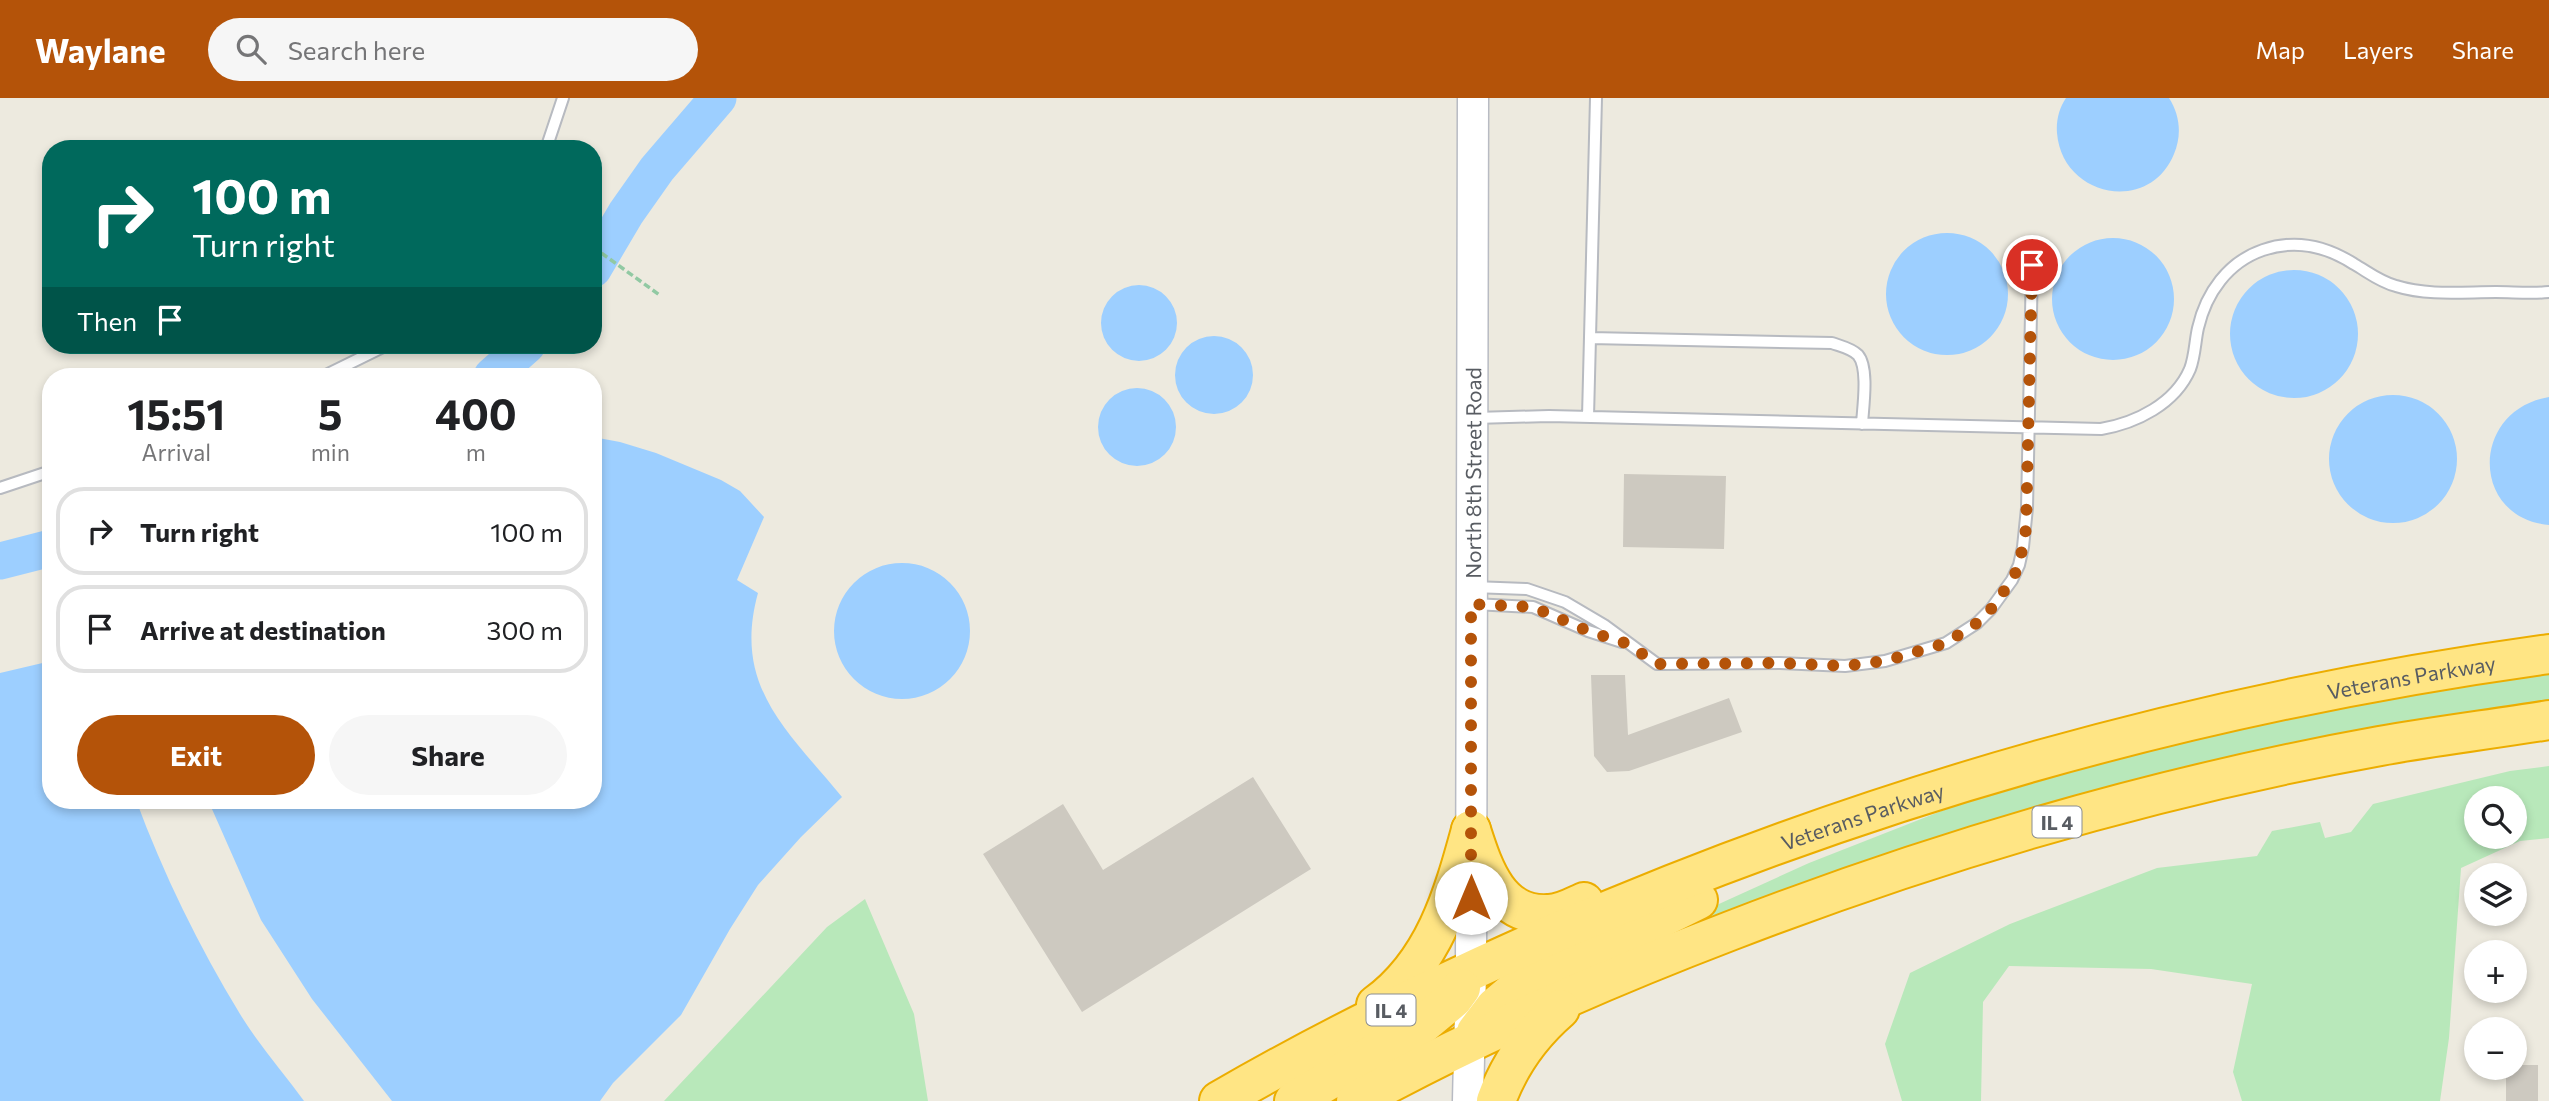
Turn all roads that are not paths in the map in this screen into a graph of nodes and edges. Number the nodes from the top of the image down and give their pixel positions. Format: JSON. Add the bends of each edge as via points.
{"nodes":[{"id":1,"x":563,"y":98,"type":"edge"},
{"id":2,"x":1473,"y":98,"type":"edge"},
{"id":3,"x":1596,"y":98,"type":"edge"},
{"id":4,"x":549,"y":140,"type":"edge"},
{"id":5,"x":2032,"y":265,"type":"dead end"},
{"id":6,"x":2549,"y":292,"type":"edge"},
{"id":7,"x":1590,"y":338,"type":"junction"},
{"id":8,"x":369,"y":354,"type":"edge"},
{"id":9,"x":340,"y":368,"type":"edge"},
{"id":10,"x":1588,"y":417,"type":"junction"},
{"id":11,"x":1472,"y":418,"type":"junction"},
{"id":12,"x":1862,"y":424,"type":"junction"},
{"id":13,"x":2029,"y":428,"type":"junction"},
{"id":14,"x":42,"y":474,"type":"edge"},
{"id":15,"x":0,"y":488,"type":"edge"},
{"id":16,"x":1471,"y":595,"type":"junction"},
{"id":17,"x":1628,"y":644,"type":"junction"},
{"id":18,"x":2549,"y":654,"type":"edge"},
{"id":19,"x":2549,"y":720,"type":"edge"},
{"id":20,"x":1856,"y":816,"type":"junction"},
{"id":21,"x":1818,"y":829,"type":"junction"},
{"id":22,"x":1471,"y":830,"type":"junction"},
{"id":23,"x":1471,"y":971,"type":"junction"},
{"id":24,"x":1583,"y":990,"type":"junction"},
{"id":25,"x":1470,"y":1043,"type":"junction"},
{"id":26,"x":1313,"y":1051,"type":"junction"},
{"id":27,"x":1219,"y":1101,"type":"edge"},
{"id":28,"x":1294,"y":1101,"type":"edge"},
{"id":29,"x":1356,"y":1101,"type":"edge"},
{"id":30,"x":1468,"y":1101,"type":"edge"},
{"id":31,"x":1496,"y":1101,"type":"edge"}],
"edges":[{"from":1,"to":4,"type":"lane"},
{"from":2,"to":11,"type":"street","name":"North 8th Street Road"},
{"from":3,"to":7,"type":"lane"},
{"from":5,"to":13,"type":"lane"},
{"from":6,"to":13,"type":"lane","via":[[2410,290],[2376,278],[2323,248],[2304,244],[2262,250],[2226,273],[2212,290],[2200,319],[2190,369],[2152,411],[2101,429]]},
{"from":7,"to":10,"type":"lane"},
{"from":7,"to":12,"type":"lane","via":[[1832,343],[1846,347],[1863,366]]},
{"from":8,"to":9,"type":"lane"},
{"from":10,"to":11,"type":"lane"},
{"from":10,"to":12,"type":"lane"},
{"from":11,"to":16,"type":"street","name":"North 8th Street Road"},
{"from":12,"to":13,"type":"lane"},
{"from":13,"to":17,"type":"lane","via":[[2026,529],[2019,565],[1991,609],[1946,643],[1885,661],[1845,666],[1657,664]]},
{"from":14,"to":15,"type":"lane"},
{"from":16,"to":17,"type":"lane","via":[[1533,607]]},
{"from":16,"to":17,"type":"lane","via":[[1519,589],[1537,592],[1565,602]]},
{"from":16,"to":22,"type":"street","name":"North 8th Street Road"},
{"from":18,"to":20,"type":"highway","name":"Veterans Parkway","number":"IL 4","via":[[2234,710],[2068,752]]},
{"from":19,"to":24,"type":"highway","number":"IL 4","via":[[2380,746],[2077,816],[1870,879]]},
{"from":20,"to":21,"type":"highway","name":"Veterans Parkway","number":"IL 4"},
{"from":20,"to":25,"type":"highway","via":[[1839,839],[1664,916],[1514,991],[1484,1019]]},
{"from":21,"to":22,"type":"highway","via":[[1764,831],[1547,915],[1509,903],[1499,892],[1485,872]]},
{"from":21,"to":23,"type":"highway","name":"Veterans Parkway","number":"IL 4","via":[[1670,885]]},
{"from":22,"to":23,"type":"street","name":"North 8th Street Road"},
{"from":22,"to":26,"type":"highway","via":[[1453,895],[1424,954],[1393,993]]},
{"from":23,"to":25,"type":"street","name":"North 8th Street Road"},
{"from":23,"to":26,"type":"highway","name":"Veterans Parkway","number":"IL 4"},
{"from":23,"to":28,"type":"highway","via":[[1453,999],[1423,1024]]},
{"from":24,"to":25,"type":"highway","number":"IL 4"},
{"from":24,"to":31,"type":"highway","via":[[1529,1040]]},
{"from":25,"to":29,"type":"highway","number":"IL 4"},
{"from":25,"to":30,"type":"street","name":"North 8th Street Road"},
{"from":26,"to":27,"type":"highway","name":"Veterans Parkway","number":"IL 4"}]}
